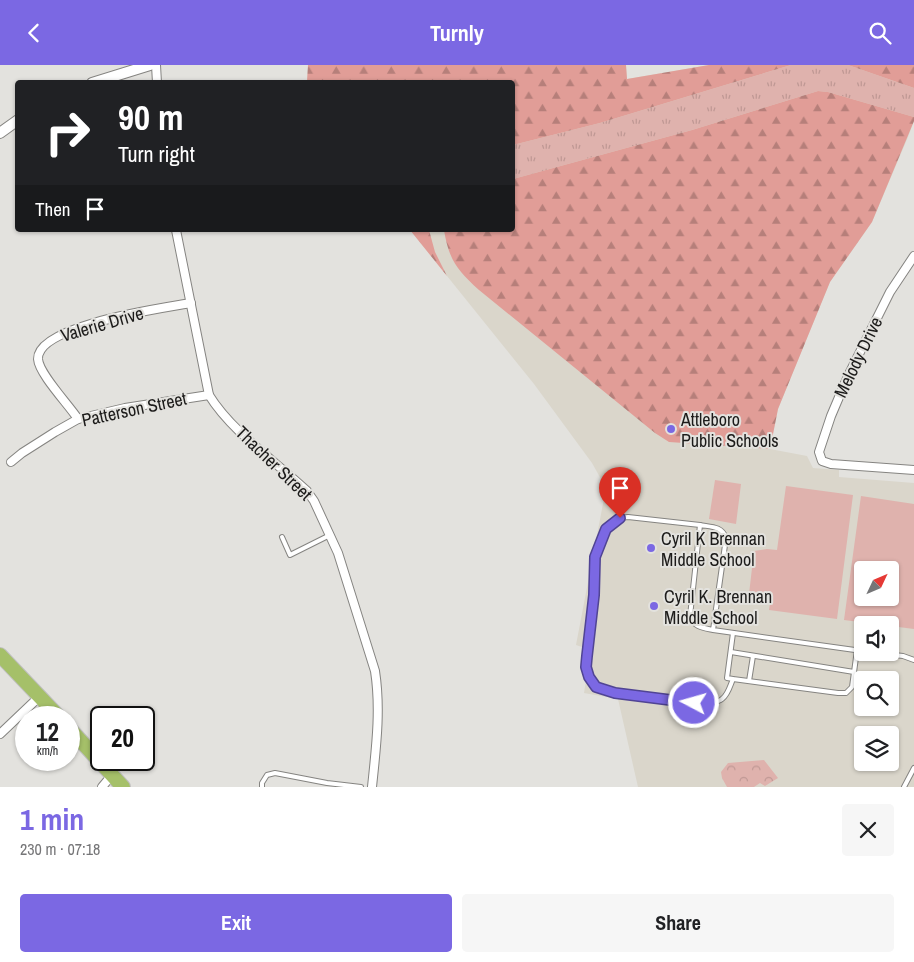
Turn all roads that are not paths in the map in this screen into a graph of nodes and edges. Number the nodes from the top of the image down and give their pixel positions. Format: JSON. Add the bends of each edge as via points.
{"nodes":[{"id":1,"x":150,"y":65,"type":"edge"},
{"id":2,"x":156,"y":65,"type":"edge"},
{"id":3,"x":102,"y":80,"type":"edge"},
{"id":4,"x":157,"y":80,"type":"edge"},
{"id":5,"x":15,"y":122,"type":"edge"},
{"id":6,"x":0,"y":133,"type":"edge"},
{"id":7,"x":176,"y":232,"type":"edge"},
{"id":8,"x":914,"y":256,"type":"edge"},
{"id":9,"x":190,"y":303,"type":"junction"},
{"id":10,"x":210,"y":395,"type":"junction"},
{"id":11,"x":78,"y":419,"type":"junction"},
{"id":12,"x":10,"y":463,"type":"dead end"},
{"id":13,"x":914,"y":470,"type":"edge"},
{"id":14,"x":700,"y":525,"type":"junction"},
{"id":15,"x":330,"y":535,"type":"junction"},
{"id":16,"x":282,"y":537,"type":"dead end"},
{"id":17,"x":713,"y":630,"type":"junction"},
{"id":18,"x":733,"y":633,"type":"junction"},
{"id":19,"x":854,"y":650,"type":"edge"},
{"id":20,"x":731,"y":652,"type":"junction"},
{"id":21,"x":0,"y":655,"type":"edge"},
{"id":22,"x":753,"y":656,"type":"junction"},
{"id":23,"x":899,"y":656,"type":"edge"},
{"id":24,"x":914,"y":660,"type":"edge"},
{"id":25,"x":854,"y":672,"type":"joint"},
{"id":26,"x":733,"y":679,"type":"junction"},
{"id":27,"x":749,"y":681,"type":"junction"},
{"id":28,"x":39,"y":697,"type":"junction"},
{"id":29,"x":48,"y":706,"type":"edge"},
{"id":30,"x":0,"y":734,"type":"edge"},
{"id":31,"x":80,"y":740,"type":"edge"},
{"id":32,"x":914,"y":768,"type":"edge"},
{"id":33,"x":112,"y":775,"type":"junction"},
{"id":34,"x":102,"y":787,"type":"edge"},
{"id":35,"x":124,"y":787,"type":"edge"},
{"id":36,"x":262,"y":787,"type":"edge"},
{"id":37,"x":362,"y":787,"type":"edge"},
{"id":38,"x":372,"y":787,"type":"edge"},
{"id":39,"x":904,"y":787,"type":"edge"}],
"edges":[{"from":1,"to":3,"type":"main road"},
{"from":2,"to":4,"type":"street"},
{"from":5,"to":6,"type":"main road"},
{"from":7,"to":9,"type":"street","name":"Thacher Street"},
{"from":8,"to":13,"type":"street","name":"Melody Drive","via":[[890,292],[848,376],[819,452],[822,461],[831,464]]},
{"from":9,"to":10,"type":"street","name":"Thacher Street"},
{"from":9,"to":11,"type":"street","name":"Valerie Drive","via":[[98,322],[74,329],[46,344],[39,355],[40,367]]},
{"from":10,"to":11,"type":"street","name":"Patterson Street"},
{"from":10,"to":15,"type":"street","name":"Thacher Street","via":[[233,425],[306,491]]},
{"from":11,"to":12,"type":"street","name":"Patterson Street"},
{"from":14,"to":17,"type":"lane","via":[[690,616],[698,627]]},
{"from":14,"to":17,"type":"lane","via":[[719,528],[726,539]]},
{"from":14,"to":26,"type":"lane","via":[[628,517],[620,518],[606,529],[595,557],[586,667],[596,687],[615,693],[708,704],[721,700]]},
{"from":15,"to":16,"type":"lane","via":[[290,555]]},
{"from":15,"to":38,"type":"street","name":"Thacher Street","via":[[375,671],[379,705]]},
{"from":17,"to":18,"type":"lane"},
{"from":18,"to":19,"type":"lane"},
{"from":18,"to":20,"type":"lane"},
{"from":20,"to":22,"type":"lane"},
{"from":20,"to":26,"type":"lane","via":[[727,678]]},
{"from":21,"to":28,"type":"highway"},
{"from":22,"to":25,"type":"lane"},
{"from":22,"to":27,"type":"lane"},
{"from":23,"to":24,"type":"lane"},
{"from":25,"to":27,"type":"lane","via":[[852,687],[846,693]]},
{"from":26,"to":27,"type":"lane"},
{"from":28,"to":29,"type":"highway"},
{"from":28,"to":30,"type":"street"},
{"from":31,"to":33,"type":"highway"},
{"from":32,"to":39,"type":"lane"},
{"from":33,"to":34,"type":"street"},
{"from":33,"to":35,"type":"highway"},
{"from":36,"to":37,"type":"lane","via":[[267,775],[275,773]]}]}
